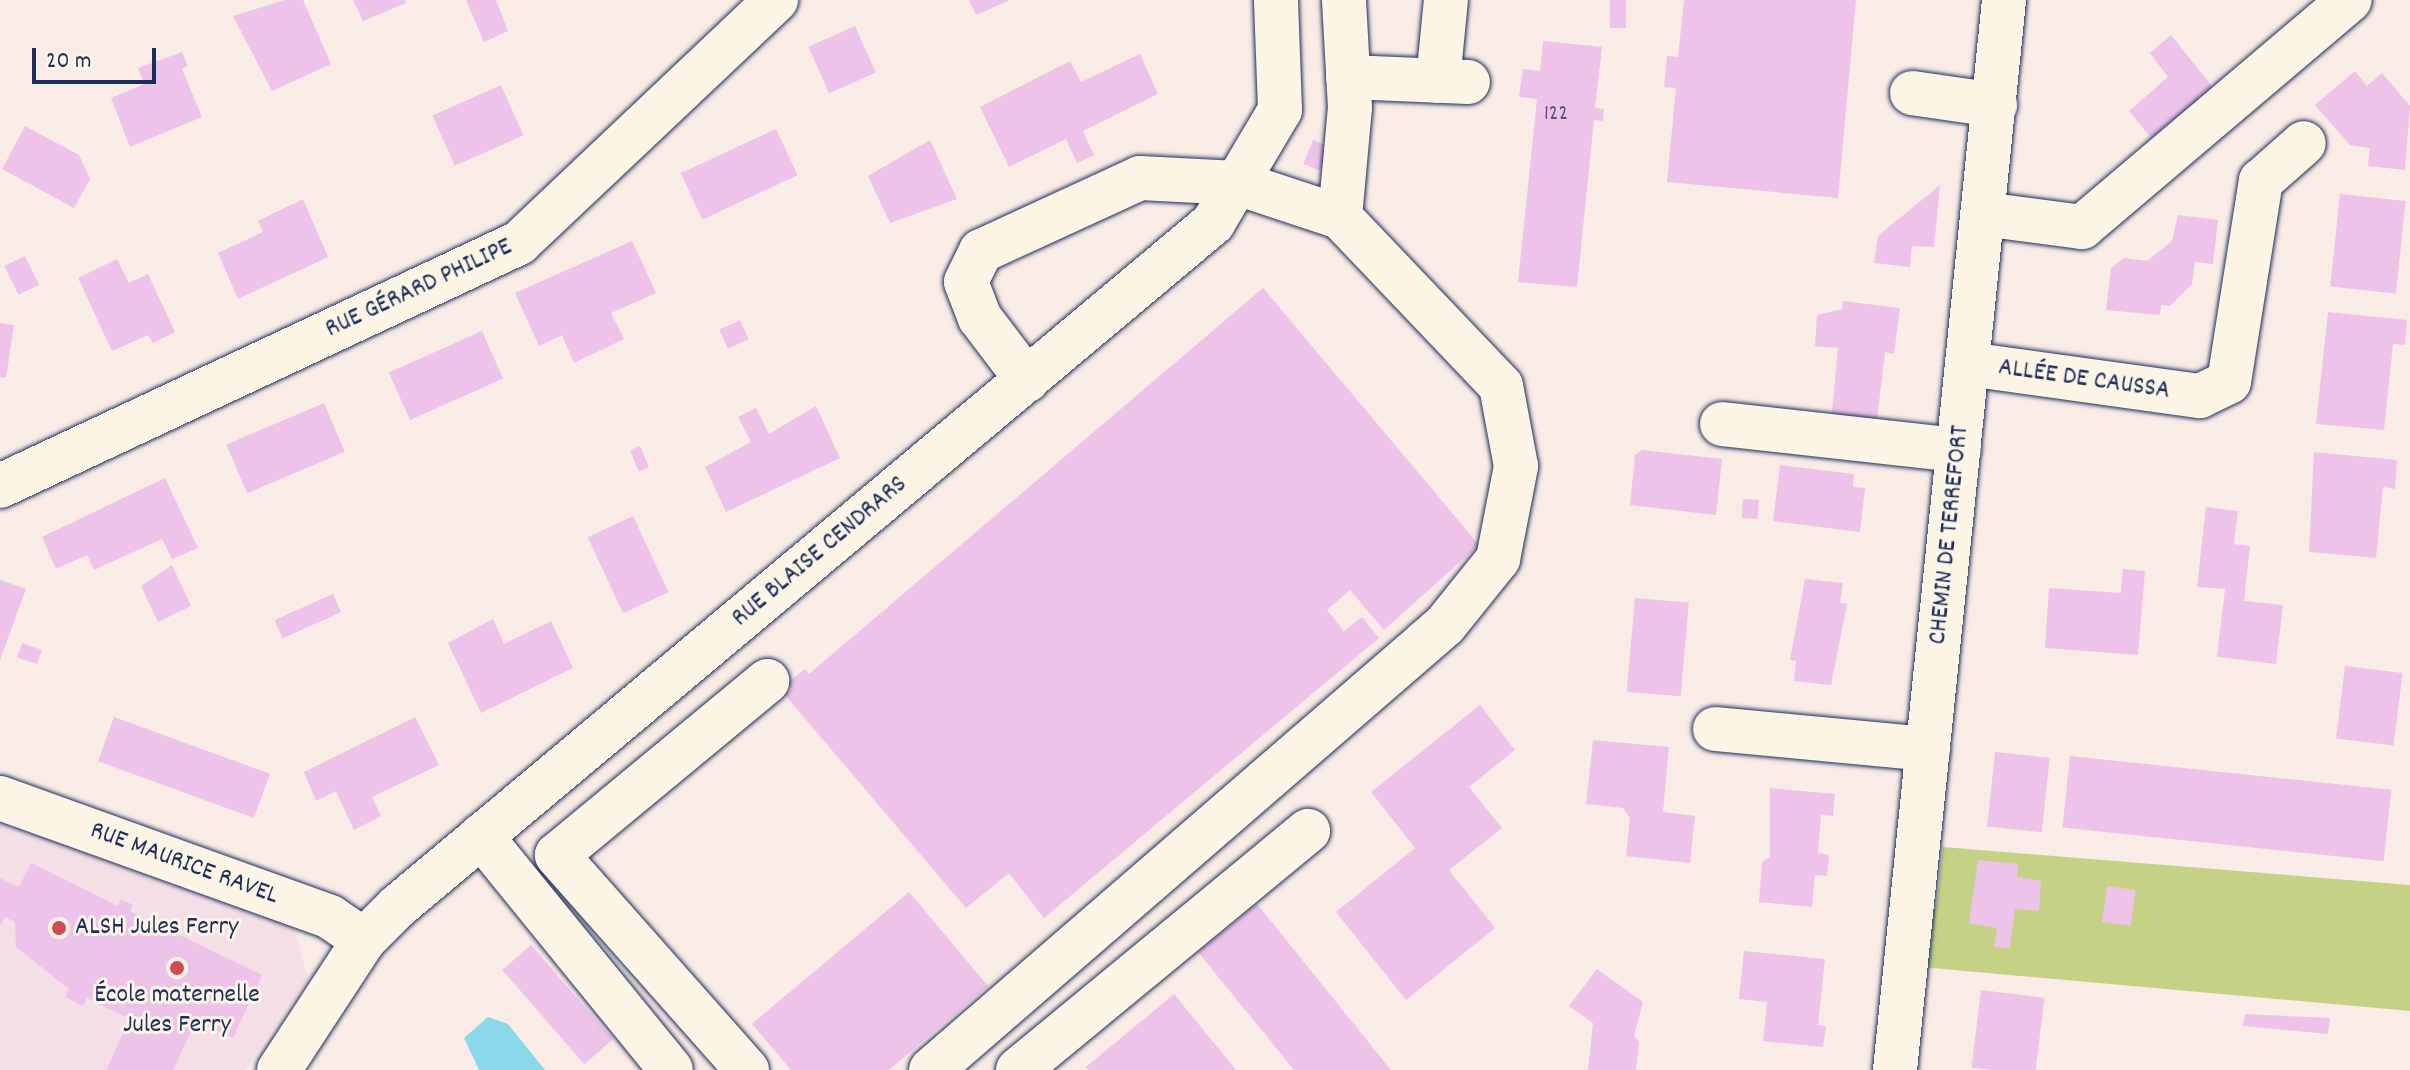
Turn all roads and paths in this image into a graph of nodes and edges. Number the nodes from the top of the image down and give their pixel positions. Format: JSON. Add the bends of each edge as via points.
{"nodes":[{"id":1,"x":776,"y":0,"type":"edge"},
{"id":2,"x":1276,"y":0,"type":"edge"},
{"id":3,"x":1344,"y":0,"type":"edge"},
{"id":4,"x":1446,"y":0,"type":"edge"},
{"id":5,"x":2004,"y":0,"type":"edge"},
{"id":6,"x":2350,"y":0,"type":"edge"},
{"id":7,"x":1348,"y":77,"type":"junction"},
{"id":8,"x":1912,"y":93,"type":"dead end"},
{"id":9,"x":1995,"y":105,"type":"junction"},
{"id":10,"x":2304,"y":143,"type":"dead end"},
{"id":11,"x":1237,"y":183,"type":"junction"},
{"id":12,"x":1983,"y":214,"type":"junction"},
{"id":13,"x":1340,"y":217,"type":"junction"},
{"id":14,"x":1968,"y":364,"type":"junction"},
{"id":15,"x":1027,"y":380,"type":"junction"},
{"id":16,"x":1722,"y":424,"type":"dead end"},
{"id":17,"x":1959,"y":450,"type":"junction"},
{"id":18,"x":0,"y":486,"type":"edge"},
{"id":19,"x":767,"y":681,"type":"dead end"},
{"id":20,"x":1715,"y":729,"type":"dead end"},
{"id":21,"x":1928,"y":749,"type":"junction"},
{"id":22,"x":0,"y":798,"type":"edge"},
{"id":23,"x":1308,"y":831,"type":"dead end"},
{"id":24,"x":481,"y":836,"type":"junction"},
{"id":25,"x":364,"y":940,"type":"junction"},
{"id":26,"x":279,"y":1070,"type":"edge"},
{"id":27,"x":671,"y":1070,"type":"edge"},
{"id":28,"x":747,"y":1070,"type":"edge"},
{"id":29,"x":931,"y":1070,"type":"edge"},
{"id":30,"x":1018,"y":1070,"type":"edge"},
{"id":31,"x":1895,"y":1070,"type":"edge"}],
"edges":[{"from":1,"to":18,"type":"street","name":"RUE GÉRARD PHILIPE","via":[[519,243]]},
{"from":2,"to":11,"type":"street","name":"RUE BLAISE CENDRARS","via":[[1280,110]]},
{"from":3,"to":7,"type":"street"},
{"from":4,"to":7,"type":"street","via":[[1453,82]]},
{"from":5,"to":9,"type":"street","name":"CHEMIN DE TERREFORT"},
{"from":6,"to":12,"type":"street","via":[[2082,227]]},
{"from":7,"to":13,"type":"street"},
{"from":8,"to":9,"type":"street"},
{"from":9,"to":12,"type":"street","name":"CHEMIN DE TERREFORT"},
{"from":10,"to":14,"type":"street","name":"ALLÉE DE CAUSSA","via":[[2261,181],[2229,382],[2200,396]]},
{"from":11,"to":13,"type":"street"},
{"from":11,"to":15,"type":"street","name":"RUE BLAISE CENDRARS","via":[[1213,223]]},
{"from":11,"to":15,"type":"street","via":[[1140,178],[981,251],[966,282],[980,318]]},
{"from":12,"to":14,"type":"street","name":"CHEMIN DE TERREFORT"},
{"from":13,"to":29,"type":"street","via":[[1501,386],[1516,466],[1498,559],[1445,625]]},
{"from":14,"to":17,"type":"street","name":"CHEMIN DE TERREFORT"},
{"from":15,"to":24,"type":"street","name":"RUE BLAISE CENDRARS"},
{"from":16,"to":17,"type":"street"},
{"from":17,"to":21,"type":"street","name":"CHEMIN DE TERREFORT"},
{"from":19,"to":28,"type":"street","via":[[557,855]]},
{"from":20,"to":21,"type":"street"},
{"from":21,"to":31,"type":"street","name":"CHEMIN DE TERREFORT"},
{"from":22,"to":25,"type":"street","name":"RUE MAURICE RAVEL","via":[[330,917]]},
{"from":23,"to":30,"type":"street"},
{"from":24,"to":25,"type":"street","name":"RUE BLAISE CENDRARS"},
{"from":24,"to":27,"type":"street"},
{"from":25,"to":26,"type":"street","name":"RUE BLAISE CENDRARS"}]}
